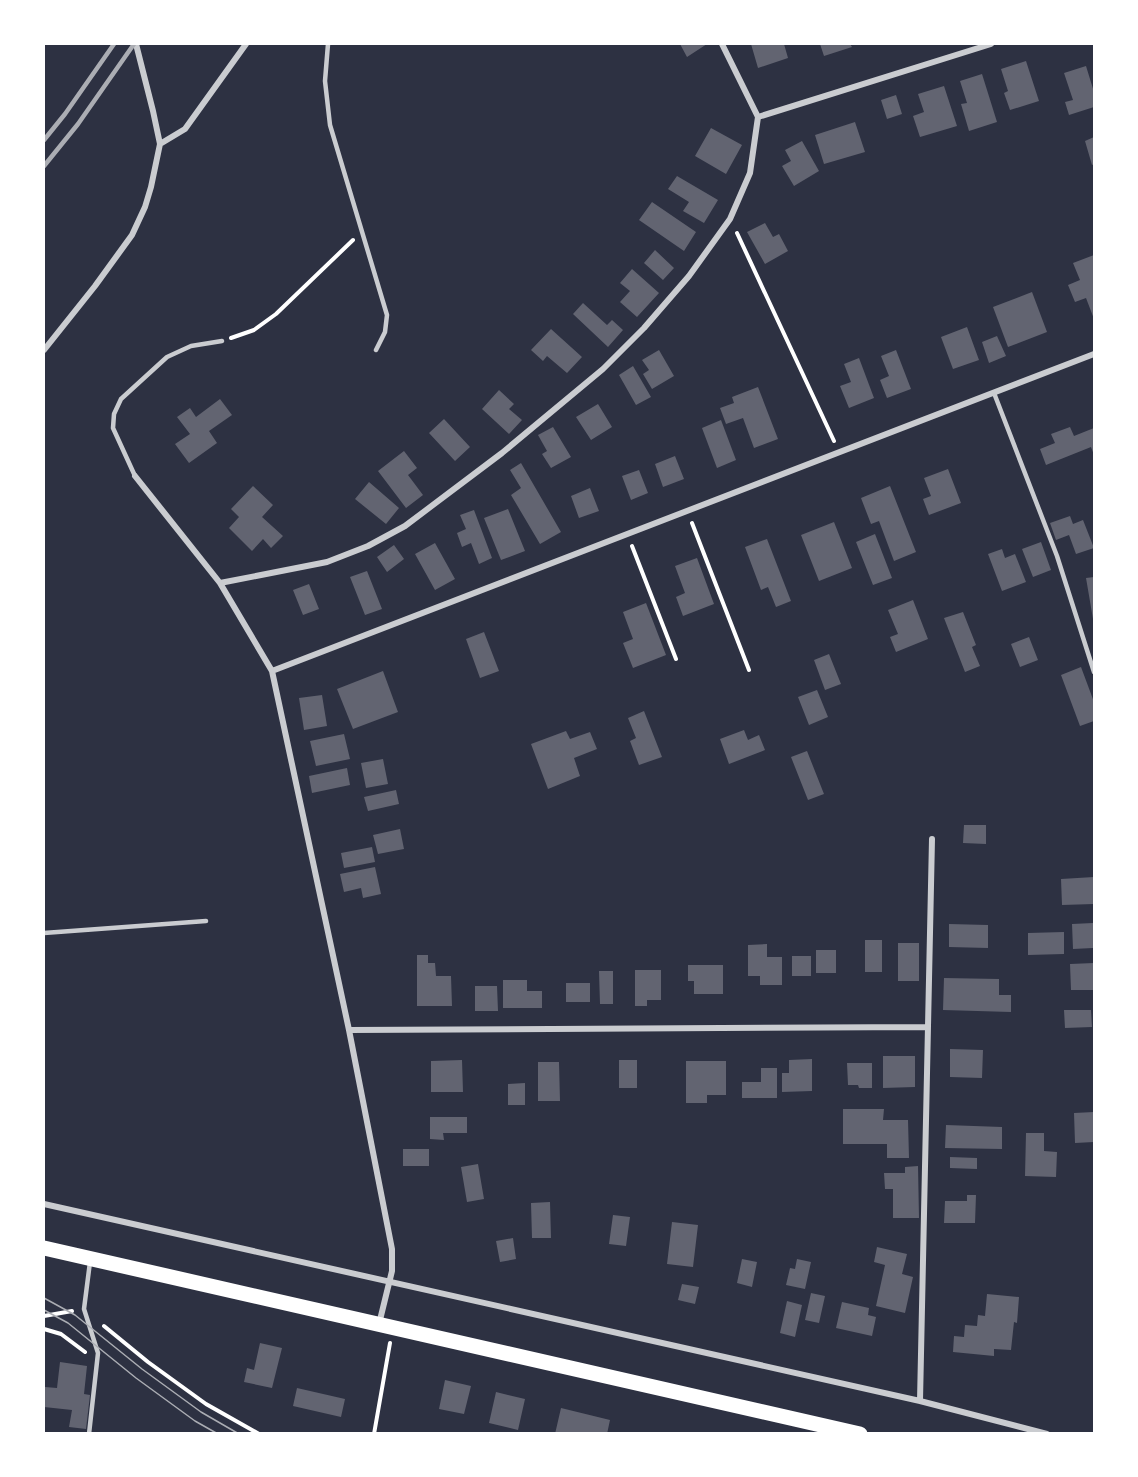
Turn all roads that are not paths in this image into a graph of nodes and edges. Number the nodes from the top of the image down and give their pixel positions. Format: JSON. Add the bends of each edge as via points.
{"nodes":[{"id":1,"x":136,"y":44,"type":"edge"},
{"id":2,"x":246,"y":44,"type":"edge"},
{"id":3,"x":328,"y":44,"type":"edge"},
{"id":4,"x":722,"y":44,"type":"edge"},
{"id":5,"x":991,"y":44,"type":"edge"},
{"id":6,"x":758,"y":117,"type":"junction"},
{"id":7,"x":160,"y":144,"type":"junction"},
{"id":8,"x":222,"y":341,"type":"road end"},
{"id":9,"x":44,"y":350,"type":"edge"},
{"id":10,"x":376,"y":350,"type":"dead end"},
{"id":11,"x":1095,"y":354,"type":"edge"},
{"id":12,"x":994,"y":393,"type":"junction"},
{"id":13,"x":135,"y":476,"type":"joint"},
{"id":14,"x":220,"y":583,"type":"junction"},
{"id":15,"x":272,"y":671,"type":"junction"},
{"id":16,"x":1095,"y":672,"type":"edge"},
{"id":17,"x":932,"y":839,"type":"dead end"},
{"id":18,"x":206,"y":921,"type":"dead end"},
{"id":19,"x":44,"y":933,"type":"edge"},
{"id":20,"x":928,"y":1027,"type":"junction"},
{"id":21,"x":349,"y":1030,"type":"junction"},
{"id":22,"x":44,"y":1204,"type":"edge"},
{"id":23,"x":44,"y":1248,"type":"edge"},
{"id":24,"x":91,"y":1259,"type":"junction"},
{"id":25,"x":390,"y":1281,"type":"junction"},
{"id":26,"x":386,"y":1326,"type":"junction"},
{"id":27,"x":920,"y":1401,"type":"junction"},
{"id":28,"x":89,"y":1434,"type":"edge"},
{"id":29,"x":860,"y":1434,"type":"edge"},
{"id":30,"x":1047,"y":1434,"type":"edge"}],
"edges":[{"from":1,"to":7,"type":"street"},
{"from":2,"to":7,"type":"street","via":[[184,129]]},
{"from":3,"to":10,"type":"lane","via":[[330,125],[387,315],[386,332]]},
{"from":4,"to":6,"type":"street"},
{"from":5,"to":6,"type":"street"},
{"from":6,"to":14,"type":"street","via":[[750,173],[730,219],[689,276],[603,369],[502,453],[405,526],[368,546],[327,561]]},
{"from":7,"to":9,"type":"street","via":[[145,207],[132,235]]},
{"from":8,"to":13,"type":"lane","via":[[191,346],[166,357],[121,399],[113,428]]},
{"from":11,"to":12,"type":"street"},
{"from":12,"to":15,"type":"street"},
{"from":12,"to":16,"type":"lane","via":[[1057,556]]},
{"from":13,"to":14,"type":"street"},
{"from":14,"to":15,"type":"street"},
{"from":15,"to":21,"type":"street"},
{"from":17,"to":20,"type":"street"},
{"from":18,"to":19,"type":"lane"},
{"from":20,"to":21,"type":"street"},
{"from":20,"to":27,"type":"street"},
{"from":21,"to":25,"type":"street","via":[[392,1249]]},
{"from":22,"to":25,"type":"street"},
{"from":23,"to":24,"type":"main road"},
{"from":24,"to":26,"type":"main road"},
{"from":24,"to":28,"type":"lane","via":[[84,1309],[98,1353]]},
{"from":25,"to":26,"type":"street"},
{"from":25,"to":27,"type":"street"},
{"from":26,"to":29,"type":"main road"},
{"from":27,"to":30,"type":"street"}]}
